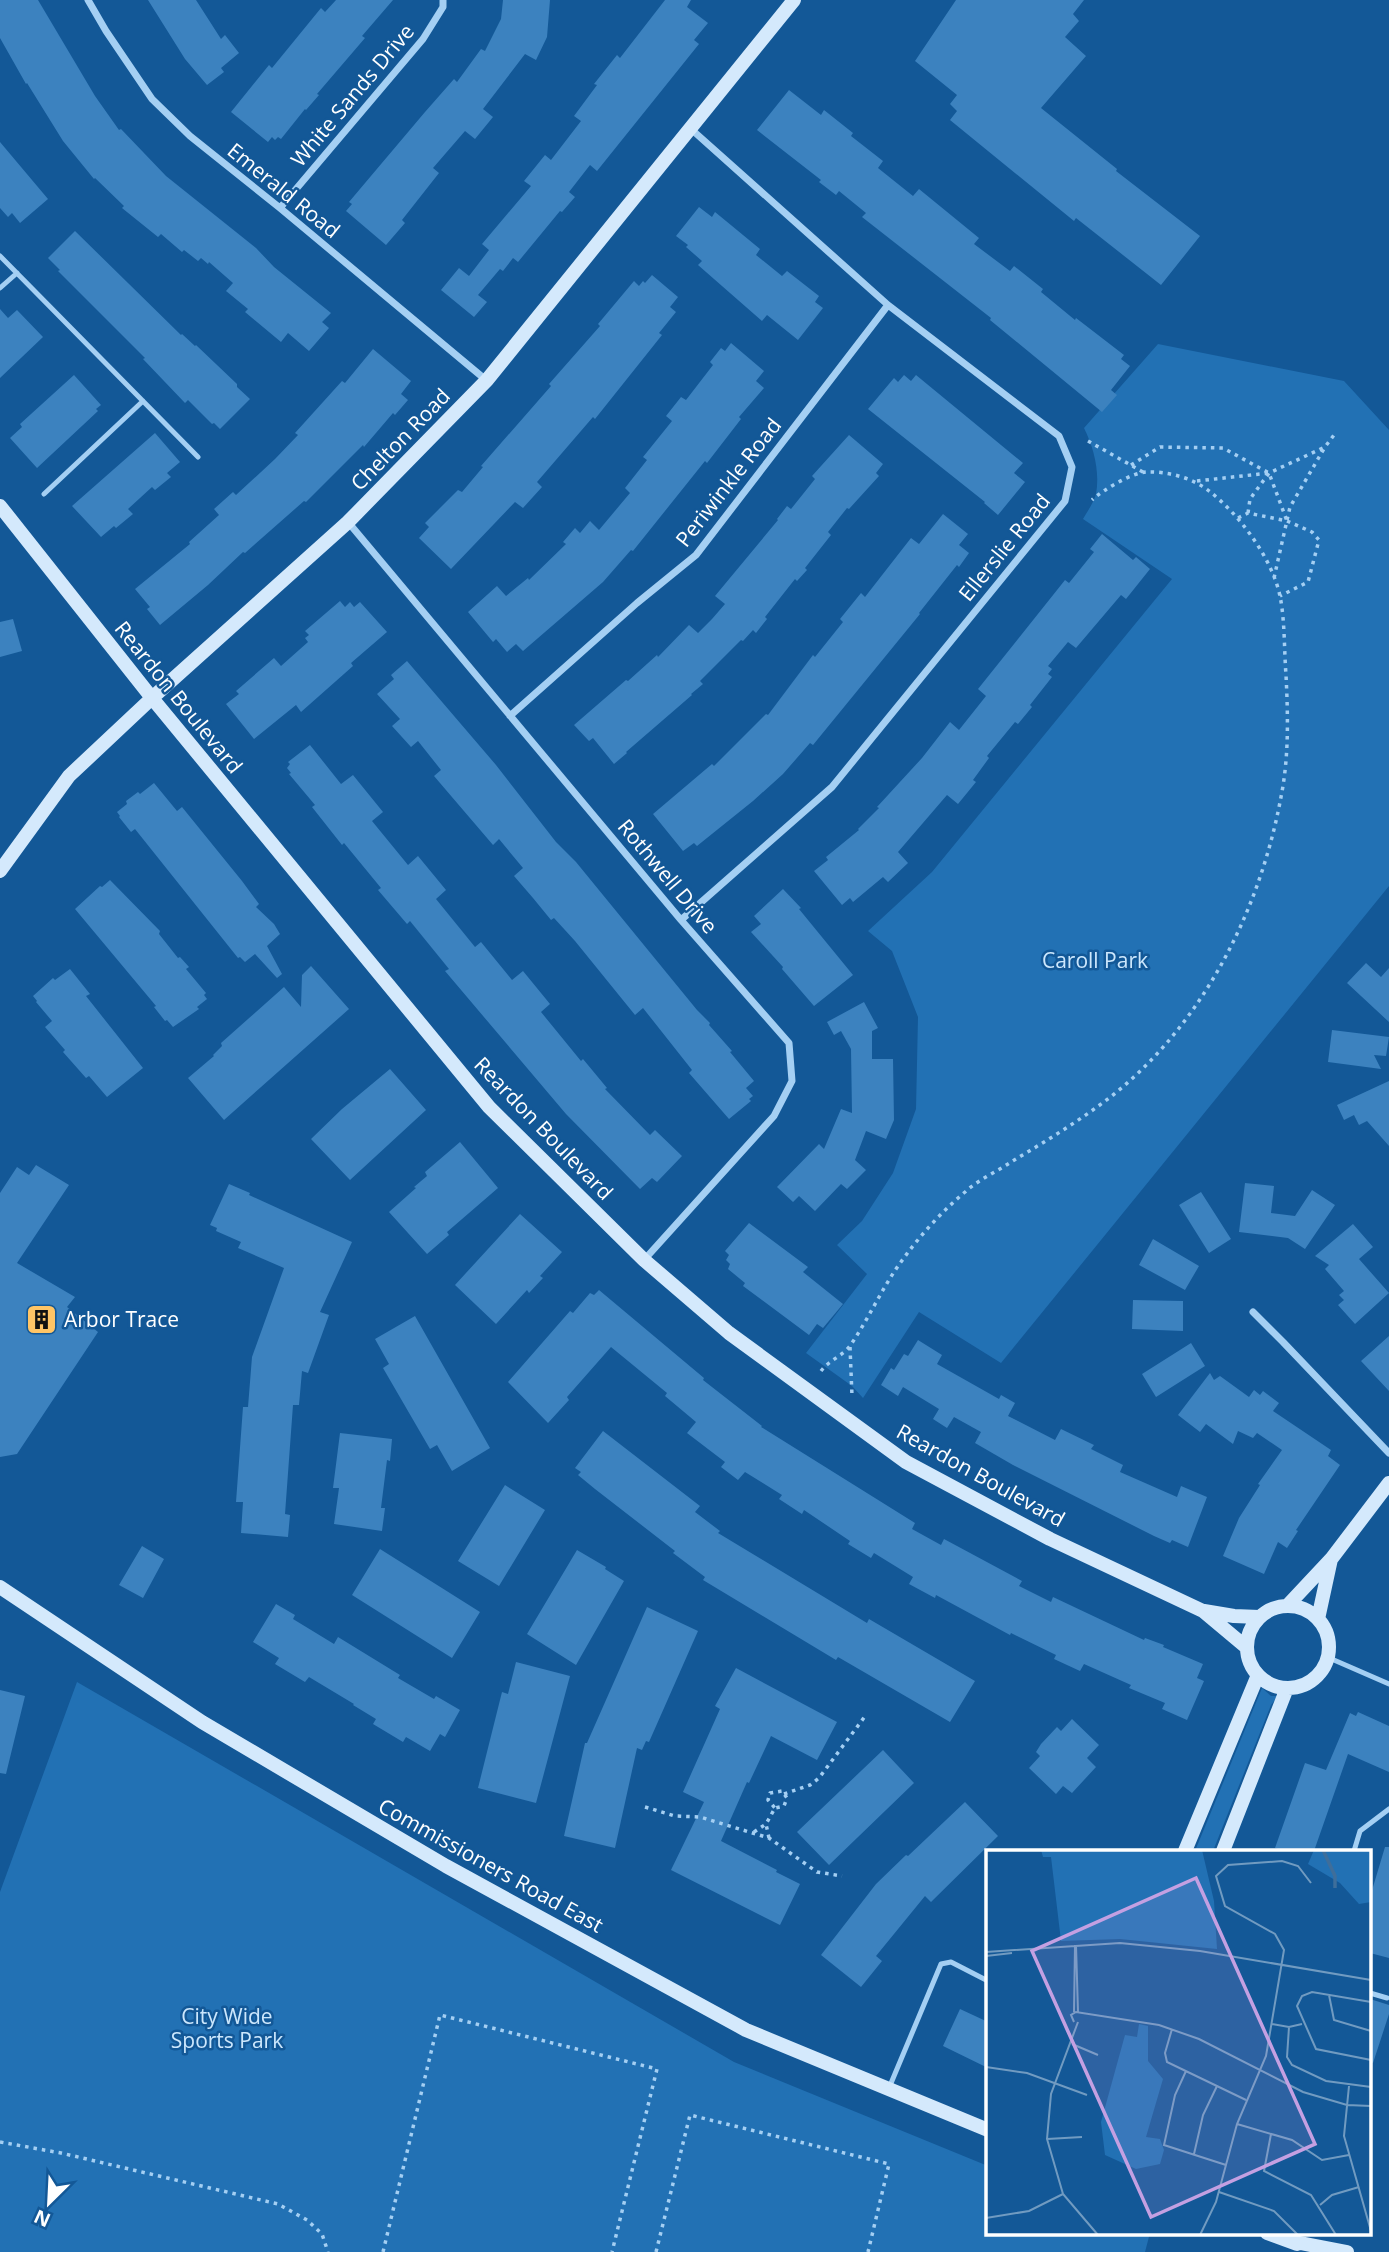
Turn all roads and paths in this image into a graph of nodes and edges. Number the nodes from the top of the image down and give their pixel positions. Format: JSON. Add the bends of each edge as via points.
{"nodes":[{"id":1,"x":88,"y":0,"type":"edge"},
{"id":2,"x":443,"y":0,"type":"edge"},
{"id":3,"x":793,"y":0,"type":"edge"},
{"id":4,"x":691,"y":129,"type":"junction"},
{"id":5,"x":280,"y":208,"type":"junction"},
{"id":6,"x":0,"y":256,"type":"edge"},
{"id":7,"x":17,"y":273,"type":"junction"},
{"id":8,"x":0,"y":288,"type":"edge"},
{"id":9,"x":888,"y":305,"type":"junction"},
{"id":10,"x":487,"y":380,"type":"junction"},
{"id":11,"x":143,"y":401,"type":"junction"},
{"id":12,"x":1334,"y":435,"type":"dead end"},
{"id":13,"x":1088,"y":441,"type":"dead end"},
{"id":14,"x":1325,"y":447,"type":"junction"},
{"id":15,"x":198,"y":457,"type":"dead end"},
{"id":16,"x":1130,"y":465,"type":"junction"},
{"id":17,"x":1143,"y":472,"type":"junction"},
{"id":18,"x":1269,"y":474,"type":"junction"},
{"id":19,"x":1195,"y":482,"type":"junction"},
{"id":20,"x":44,"y":494,"type":"dead end"},
{"id":21,"x":1092,"y":500,"type":"dead end"},
{"id":22,"x":0,"y":506,"type":"edge"},
{"id":23,"x":1248,"y":513,"type":"junction"},
{"id":24,"x":1238,"y":518,"type":"junction"},
{"id":25,"x":1287,"y":521,"type":"junction"},
{"id":26,"x":348,"y":522,"type":"junction"},
{"id":27,"x":1274,"y":579,"type":"junction"},
{"id":28,"x":1280,"y":596,"type":"junction"},
{"id":29,"x":152,"y":698,"type":"junction"},
{"id":30,"x":510,"y":716,"type":"junction"},
{"id":31,"x":0,"y":871,"type":"edge"},
{"id":32,"x":681,"y":920,"type":"junction"},
{"id":33,"x":645,"y":1260,"type":"junction"},
{"id":34,"x":1252,"y":1312,"type":"dead end"},
{"id":35,"x":850,"y":1347,"type":"junction"},
{"id":36,"x":821,"y":1371,"type":"dead end"},
{"id":37,"x":852,"y":1396,"type":"dead end"},
{"id":38,"x":1389,"y":1453,"type":"edge"},
{"id":39,"x":1389,"y":1483,"type":"edge"},
{"id":40,"x":1332,"y":1558,"type":"junction"},
{"id":41,"x":0,"y":1587,"type":"edge"},
{"id":42,"x":1288,"y":1605,"type":"junction"},
{"id":43,"x":1203,"y":1611,"type":"junction"},
{"id":44,"x":1259,"y":1617,"type":"junction"},
{"id":45,"x":1318,"y":1619,"type":"junction"},
{"id":46,"x":1246,"y":1647,"type":"junction"},
{"id":47,"x":1327,"y":1657,"type":"junction"},
{"id":48,"x":1258,"y":1675,"type":"junction"},
{"id":49,"x":1389,"y":1684,"type":"edge"},
{"id":50,"x":1287,"y":1688,"type":"junction"},
{"id":51,"x":866,"y":1715,"type":"dead end"},
{"id":52,"x":784,"y":1794,"type":"junction"},
{"id":53,"x":645,"y":1807,"type":"dead end"},
{"id":54,"x":775,"y":1808,"type":"junction"},
{"id":55,"x":1389,"y":1809,"type":"edge"},
{"id":56,"x":766,"y":1824,"type":"junction"},
{"id":57,"x":753,"y":1832,"type":"junction"},
{"id":58,"x":769,"y":1838,"type":"junction"},
{"id":59,"x":1185,"y":1850,"type":"edge"},
{"id":60,"x":1223,"y":1850,"type":"edge"},
{"id":61,"x":1354,"y":1850,"type":"edge"},
{"id":62,"x":842,"y":1876,"type":"dead end"},
{"id":63,"x":986,"y":1980,"type":"edge"},
{"id":64,"x":1372,"y":1994,"type":"edge"},
{"id":65,"x":1387,"y":1998,"type":"dead end"},
{"id":66,"x":889,"y":2088,"type":"junction"},
{"id":67,"x":986,"y":2129,"type":"edge"},
{"id":68,"x":0,"y":2143,"type":"edge"},
{"id":69,"x":1270,"y":2234,"type":"edge"},
{"id":70,"x":1290,"y":2241,"type":"junction"},
{"id":71,"x":328,"y":2252,"type":"edge"},
{"id":72,"x":383,"y":2252,"type":"edge"},
{"id":73,"x":612,"y":2252,"type":"edge"},
{"id":74,"x":656,"y":2252,"type":"edge"},
{"id":75,"x":868,"y":2252,"type":"edge"},
{"id":76,"x":1314,"y":2252,"type":"edge"},
{"id":77,"x":1347,"y":2252,"type":"edge"}],
"edges":[{"from":1,"to":5,"type":"street","name":"Emerald Road","via":[[152,99],[190,136]]},
{"from":2,"to":5,"type":"street","name":"White Sands Drive","via":[[423,38]]},
{"from":3,"to":4,"type":"street","name":"Chelton Road"},
{"from":4,"to":9,"type":"street","name":"Ellerslie Road"},
{"from":4,"to":10,"type":"street","name":"Chelton Road"},
{"from":5,"to":10,"type":"street","name":"Emerald Road"},
{"from":6,"to":7,"type":"lane"},
{"from":7,"to":8,"type":"lane"},
{"from":7,"to":11,"type":"lane"},
{"from":9,"to":30,"type":"street","name":"Periwinkle Road","via":[[696,555]]},
{"from":9,"to":32,"type":"street","name":"Ellerslie Road","via":[[1059,436],[1072,467],[1065,501],[832,787]]},
{"from":10,"to":26,"type":"street","name":"Chelton Road"},
{"from":11,"to":15,"type":"lane"},
{"from":11,"to":20,"type":"lane"},
{"from":12,"to":14,"type":"path"},
{"from":13,"to":16,"type":"path"},
{"from":14,"to":18,"type":"path"},
{"from":14,"to":25,"type":"path","via":[[1290,507]]},
{"from":16,"to":17,"type":"path"},
{"from":16,"to":18,"type":"path","via":[[1160,447],[1223,448]]},
{"from":17,"to":19,"type":"path"},
{"from":17,"to":21,"type":"path"},
{"from":18,"to":19,"type":"path"},
{"from":18,"to":23,"type":"path","via":[[1250,499]]},
{"from":18,"to":25,"type":"path"},
{"from":19,"to":24,"type":"path"},
{"from":22,"to":29,"type":"street","name":"Reardon Boulevard"},
{"from":23,"to":24,"type":"path"},
{"from":23,"to":25,"type":"path"},
{"from":24,"to":27,"type":"path"},
{"from":25,"to":27,"type":"path"},
{"from":25,"to":28,"type":"path","via":[[1319,540],[1308,582]]},
{"from":26,"to":29,"type":"street","name":"Chelton Road"},
{"from":26,"to":30,"type":"street","name":"Rothwell Drive"},
{"from":27,"to":28,"type":"path"},
{"from":28,"to":35,"type":"path","via":[[1289,719],[1282,796],[1267,857],[1236,941],[1192,1012],[1153,1059],[1074,1124],[968,1189],[925,1229],[894,1271]]},
{"from":29,"to":31,"type":"street","name":"Chelton Road","via":[[69,776]]},
{"from":29,"to":33,"type":"street","name":"Reardon Boulevard","via":[[489,1107]]},
{"from":30,"to":32,"type":"street","name":"Rothwell Drive"},
{"from":32,"to":33,"type":"street","name":"Rothwell Drive","via":[[789,1043],[792,1082],[774,1116]]},
{"from":33,"to":43,"type":"street","name":"Reardon Boulevard","via":[[729,1333],[906,1462],[1050,1539]]},
{"from":34,"to":38,"type":"street"},
{"from":35,"to":36,"type":"path"},
{"from":35,"to":37,"type":"path"},
{"from":39,"to":40,"type":"street"},
{"from":40,"to":42,"type":"street"},
{"from":40,"to":45,"type":"street"},
{"from":41,"to":66,"type":"street","name":"Commissioners Road East","via":[[202,1722],[446,1866],[746,2031]]},
{"from":42,"to":44,"type":"street"},
{"from":42,"to":45,"type":"street","via":[[1305,1609]]},
{"from":43,"to":44,"type":"street","name":"Reardon Boulevard"},
{"from":43,"to":46,"type":"street","name":"Reardon Boulevard"},
{"from":44,"to":46,"type":"street"},
{"from":45,"to":47,"type":"street","via":[[1326,1633]]},
{"from":46,"to":48,"type":"street"},
{"from":47,"to":49,"type":"lane"},
{"from":47,"to":50,"type":"street","via":[[1316,1676]]},
{"from":48,"to":50,"type":"street","via":[[1271,1685]]},
{"from":48,"to":59,"type":"street"},
{"from":50,"to":60,"type":"street"},
{"from":51,"to":52,"type":"path","via":[[819,1778],[810,1786]]},
{"from":52,"to":54,"type":"path","via":[[784,1805]]},
{"from":52,"to":54,"type":"path","via":[[770,1793],[768,1800]]},
{"from":53,"to":57,"type":"path"},
{"from":54,"to":56,"type":"path"},
{"from":55,"to":61,"type":"lane","via":[[1360,1831]]},
{"from":56,"to":57,"type":"path"},
{"from":56,"to":58,"type":"path"},
{"from":57,"to":58,"type":"path"},
{"from":58,"to":62,"type":"path","via":[[817,1872]]},
{"from":63,"to":66,"type":"lane","via":[[951,1962],[941,1964]]},
{"from":64,"to":65,"type":"lane"},
{"from":66,"to":67,"type":"street","name":"Commissioners Road East"},
{"from":68,"to":71,"type":"path","via":[[278,2204],[322,2234]]},
{"from":69,"to":70,"type":"street"},
{"from":70,"to":76,"type":"street"},
{"from":70,"to":77,"type":"street"},
{"from":72,"to":73,"type":"path","via":[[440,2015],[657,2069]]},
{"from":74,"to":75,"type":"path","via":[[690,2115],[889,2164]]}]}
